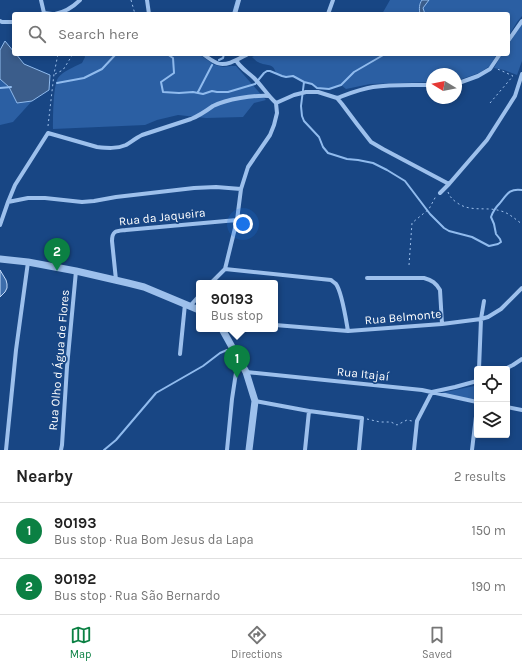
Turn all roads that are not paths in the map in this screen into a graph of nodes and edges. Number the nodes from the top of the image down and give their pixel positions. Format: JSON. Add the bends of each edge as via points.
{"nodes":[{"id":1,"x":41,"y":0,"type":"edge"},
{"id":2,"x":80,"y":0,"type":"edge"},
{"id":3,"x":147,"y":0,"type":"edge"},
{"id":4,"x":239,"y":0,"type":"edge"},
{"id":5,"x":334,"y":0,"type":"edge"},
{"id":6,"x":43,"y":12,"type":"edge"},
{"id":7,"x":63,"y":12,"type":"edge"},
{"id":8,"x":149,"y":12,"type":"edge"},
{"id":9,"x":236,"y":12,"type":"edge"},
{"id":10,"x":329,"y":12,"type":"edge"},
{"id":11,"x":0,"y":20,"type":"edge"},
{"id":12,"x":522,"y":21,"type":"edge"},
{"id":13,"x":12,"y":22,"type":"edge"},
{"id":14,"x":510,"y":38,"type":"edge"},
{"id":15,"x":206,"y":56,"type":"edge"},
{"id":16,"x":236,"y":56,"type":"edge"},
{"id":17,"x":244,"y":56,"type":"edge"},
{"id":18,"x":499,"y":56,"type":"edge"},
{"id":19,"x":236,"y":60,"type":"junction"},
{"id":20,"x":522,"y":74,"type":"edge"},
{"id":21,"x":462,"y":82,"type":"edge"},
{"id":22,"x":426,"y":85,"type":"edge"},
{"id":23,"x":269,"y":96,"type":"junction"},
{"id":24,"x":337,"y":98,"type":"junction"},
{"id":25,"x":276,"y":103,"type":"junction"},
{"id":26,"x":449,"y":184,"type":"junction"},
{"id":27,"x":241,"y":189,"type":"junction"},
{"id":28,"x":440,"y":193,"type":"road end"},
{"id":29,"x":8,"y":202,"type":"junction"},
{"id":30,"x":237,"y":220,"type":"junction"},
{"id":31,"x":0,"y":225,"type":"edge"},
{"id":32,"x":0,"y":259,"type":"edge"},
{"id":33,"x":28,"y":262,"type":"junction"},
{"id":34,"x":225,"y":269,"type":"junction"},
{"id":35,"x":76,"y":271,"type":"junction"},
{"id":36,"x":367,"y":278,"type":"dead end"},
{"id":37,"x":116,"y":280,"type":"junction"},
{"id":38,"x":214,"y":280,"type":"edge"},
{"id":39,"x":522,"y":288,"type":"edge"},
{"id":40,"x":196,"y":298,"type":"edge"},
{"id":41,"x":484,"y":301,"type":"dead end"},
{"id":42,"x":187,"y":305,"type":"junction"},
{"id":43,"x":196,"y":309,"type":"edge"},
{"id":44,"x":481,"y":319,"type":"junction"},
{"id":45,"x":442,"y":324,"type":"junction"},
{"id":46,"x":278,"y":325,"type":"edge"},
{"id":47,"x":348,"y":331,"type":"junction"},
{"id":48,"x":224,"y":332,"type":"edge"},
{"id":49,"x":180,"y":354,"type":"dead end"},
{"id":50,"x":522,"y":359,"type":"edge"},
{"id":51,"x":240,"y":360,"type":"junction"},
{"id":52,"x":479,"y":366,"type":"edge"},
{"id":53,"x":510,"y":366,"type":"edge"},
{"id":54,"x":246,"y":372,"type":"junction"},
{"id":55,"x":474,"y":382,"type":"edge"},
{"id":56,"x":432,"y":392,"type":"junction"},
{"id":57,"x":255,"y":401,"type":"junction"},
{"id":58,"x":474,"y":401,"type":"edge"},
{"id":59,"x":510,"y":408,"type":"edge"},
{"id":60,"x":522,"y":410,"type":"edge"},
{"id":61,"x":309,"y":411,"type":"junction"},
{"id":62,"x":474,"y":433,"type":"edge"},
{"id":63,"x":6,"y":450,"type":"edge"},
{"id":64,"x":61,"y":450,"type":"edge"},
{"id":65,"x":227,"y":450,"type":"edge"},
{"id":66,"x":249,"y":450,"type":"edge"},
{"id":67,"x":305,"y":450,"type":"edge"},
{"id":68,"x":359,"y":450,"type":"edge"},
{"id":69,"x":414,"y":450,"type":"edge"},
{"id":70,"x":472,"y":450,"type":"edge"}],
"edges":[{"from":1,"to":6,"type":"street"},
{"from":2,"to":7,"type":"street"},
{"from":3,"to":8,"type":"street"},
{"from":4,"to":9,"type":"street"},
{"from":5,"to":10,"type":"street"},
{"from":11,"to":13,"type":"street"},
{"from":12,"to":14,"type":"street"},
{"from":15,"to":19,"type":"street","via":[[220,64]]},
{"from":16,"to":19,"type":"street"},
{"from":17,"to":19,"type":"street"},
{"from":18,"to":21,"type":"street","via":[[490,69]]},
{"from":19,"to":23,"type":"street"},
{"from":20,"to":26,"type":"street","via":[[515,96],[487,140]]},
{"from":22,"to":24,"type":"street","via":[[372,87]]},
{"from":23,"to":25,"type":"street"},
{"from":23,"to":29,"type":"street","via":[[224,102],[198,117],[142,135],[117,148],[97,147],[48,133],[15,185]]},
{"from":24,"to":25,"type":"street","via":[[318,92],[306,92]]},
{"from":24,"to":26,"type":"street","via":[[371,142]]},
{"from":25,"to":27,"type":"street","via":[[277,113],[270,135],[248,167]]},
{"from":26,"to":28,"type":"street"},
{"from":27,"to":29,"type":"street","via":[[194,188],[94,202],[45,198]]},
{"from":27,"to":30,"type":"street"},
{"from":29,"to":31,"type":"street"},
{"from":30,"to":34,"type":"street"},
{"from":30,"to":37,"type":"street","name":"Rua da Jaqueira","via":[[118,231],[112,236]]},
{"from":32,"to":33,"type":"street"},
{"from":33,"to":35,"type":"street"},
{"from":33,"to":63,"type":"street"},
{"from":34,"to":38,"type":"street"},
{"from":34,"to":47,"type":"street","via":[[331,280],[341,297]]},
{"from":35,"to":37,"type":"street"},
{"from":35,"to":64,"type":"street","name":"Rua Olho d Água de Flores"},
{"from":36,"to":45,"type":"street","via":[[432,280],[440,290]]},
{"from":37,"to":42,"type":"street","via":[[144,287]]},
{"from":39,"to":44,"type":"street","name":"Rua Belmonte","via":[[501,310]]},
{"from":40,"to":42,"type":"street"},
{"from":41,"to":44,"type":"street"},
{"from":42,"to":43,"type":"street"},
{"from":42,"to":49,"type":"street"},
{"from":44,"to":45,"type":"street","name":"Rua Belmonte"},
{"from":44,"to":52,"type":"street"},
{"from":45,"to":47,"type":"street","name":"Rua Belmonte"},
{"from":46,"to":47,"type":"street","name":"Rua Belmonte"},
{"from":48,"to":51,"type":"street"},
{"from":50,"to":53,"type":"street"},
{"from":51,"to":54,"type":"street"},
{"from":51,"to":65,"type":"street","via":[[234,384]]},
{"from":54,"to":56,"type":"street","name":"Rua Itajaí"},
{"from":54,"to":57,"type":"street"},
{"from":55,"to":56,"type":"street"},
{"from":56,"to":58,"type":"street","name":"Rua Itajaí"},
{"from":56,"to":69,"type":"street","via":[[416,421]]},
{"from":57,"to":61,"type":"street"},
{"from":57,"to":66,"type":"street"},
{"from":59,"to":60,"type":"street"},
{"from":61,"to":67,"type":"street"},
{"from":61,"to":68,"type":"street","via":[[362,418]]},
{"from":62,"to":70,"type":"street"}]}
